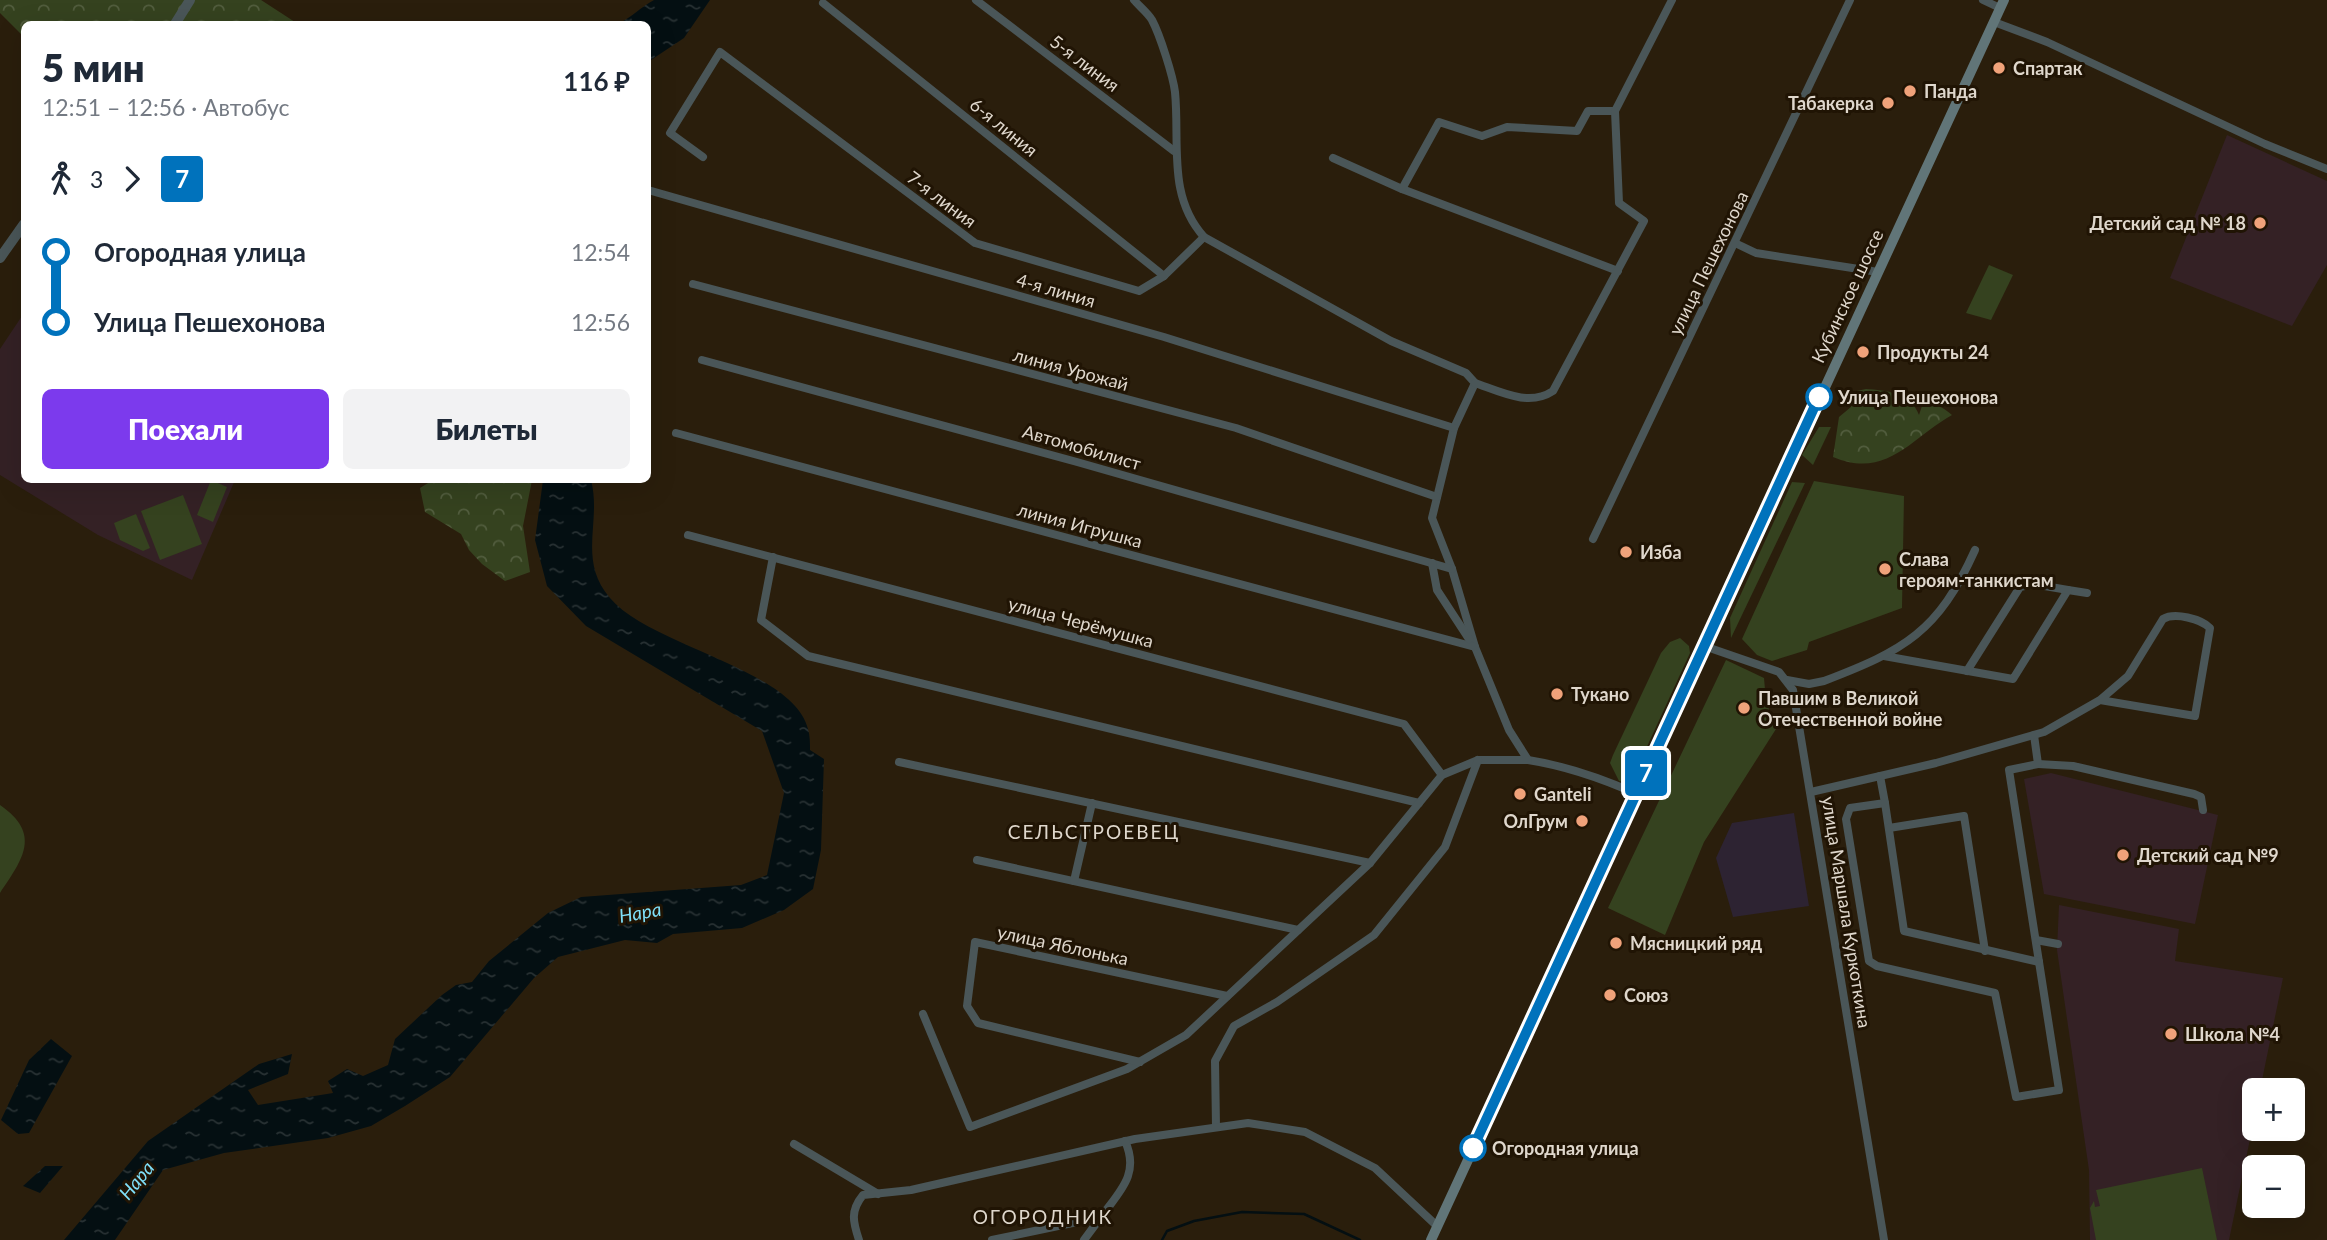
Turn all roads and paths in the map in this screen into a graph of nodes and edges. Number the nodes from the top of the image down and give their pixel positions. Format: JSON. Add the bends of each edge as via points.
{"nodes":[{"id":1,"x":190,"y":0,"type":"edge"},
{"id":2,"x":976,"y":0,"type":"edge"},
{"id":3,"x":1134,"y":0,"type":"edge"},
{"id":4,"x":1672,"y":0,"type":"edge"},
{"id":5,"x":1850,"y":0,"type":"edge"},
{"id":6,"x":1983,"y":0,"type":"edge"},
{"id":7,"x":823,"y":3,"type":"dead end"},
{"id":8,"x":2002,"y":4,"type":"edge"},
{"id":9,"x":176,"y":21,"type":"edge"},
{"id":10,"x":1994,"y":22,"type":"junction"},
{"id":11,"x":1615,"y":111,"type":"junction"},
{"id":12,"x":1174,"y":151,"type":"junction"},
{"id":13,"x":703,"y":157,"type":"dead end"},
{"id":14,"x":1333,"y":158,"type":"dead end"},
{"id":15,"x":2327,"y":169,"type":"edge"},
{"id":16,"x":1402,"y":189,"type":"junction"},
{"id":17,"x":651,"y":191,"type":"edge"},
{"id":18,"x":21,"y":228,"type":"edge"},
{"id":19,"x":1204,"y":237,"type":"junction"},
{"id":20,"x":1735,"y":243,"type":"junction"},
{"id":21,"x":0,"y":258,"type":"edge"},
{"id":22,"x":1618,"y":271,"type":"junction"},
{"id":23,"x":1878,"y":272,"type":"junction"},
{"id":24,"x":1164,"y":276,"type":"junction"},
{"id":25,"x":693,"y":284,"type":"dead end"},
{"id":26,"x":702,"y":360,"type":"dead end"},
{"id":27,"x":1475,"y":383,"type":"junction"},
{"id":28,"x":1454,"y":428,"type":"junction"},
{"id":29,"x":676,"y":433,"type":"dead end"},
{"id":30,"x":1437,"y":497,"type":"junction"},
{"id":31,"x":688,"y":535,"type":"dead end"},
{"id":32,"x":1593,"y":539,"type":"dead end"},
{"id":33,"x":1975,"y":550,"type":"dead end"},
{"id":34,"x":772,"y":557,"type":"junction"},
{"id":35,"x":1432,"y":563,"type":"junction"},
{"id":36,"x":1452,"y":569,"type":"junction"},
{"id":37,"x":2068,"y":590,"type":"junction"},
{"id":38,"x":2087,"y":593,"type":"dead end"},
{"id":39,"x":1704,"y":646,"type":"junction"},
{"id":40,"x":1475,"y":647,"type":"junction"},
{"id":41,"x":1884,"y":656,"type":"junction"},
{"id":42,"x":1967,"y":671,"type":"junction"},
{"id":43,"x":1787,"y":680,"type":"junction"},
{"id":44,"x":2101,"y":699,"type":"junction"},
{"id":45,"x":2034,"y":735,"type":"junction"},
{"id":46,"x":1478,"y":760,"type":"junction"},
{"id":47,"x":1528,"y":760,"type":"junction"},
{"id":48,"x":900,"y":762,"type":"dead end"},
{"id":49,"x":2038,"y":764,"type":"junction"},
{"id":50,"x":1442,"y":775,"type":"junction"},
{"id":51,"x":1880,"y":776,"type":"junction"},
{"id":52,"x":1811,"y":792,"type":"junction"},
{"id":53,"x":1637,"y":794,"type":"junction"},
{"id":54,"x":1092,"y":803,"type":"junction"},
{"id":55,"x":1419,"y":803,"type":"junction"},
{"id":56,"x":1885,"y":803,"type":"junction"},
{"id":57,"x":2203,"y":810,"type":"dead end"},
{"id":58,"x":1889,"y":828,"type":"junction"},
{"id":59,"x":977,"y":860,"type":"dead end"},
{"id":60,"x":1370,"y":863,"type":"junction"},
{"id":61,"x":1074,"y":881,"type":"junction"},
{"id":62,"x":1298,"y":930,"type":"junction"},
{"id":63,"x":2036,"y":940,"type":"junction"},
{"id":64,"x":2058,"y":944,"type":"dead end"},
{"id":65,"x":1985,"y":951,"type":"junction"},
{"id":66,"x":2039,"y":962,"type":"junction"},
{"id":67,"x":1227,"y":996,"type":"junction"},
{"id":68,"x":923,"y":1014,"type":"dead end"},
{"id":69,"x":1140,"y":1062,"type":"junction"},
{"id":70,"x":1216,"y":1127,"type":"junction"},
{"id":71,"x":1125,"y":1142,"type":"junction"},
{"id":72,"x":794,"y":1144,"type":"dead end"},
{"id":73,"x":878,"y":1194,"type":"junction"},
{"id":74,"x":1101,"y":1217,"type":"junction"},
{"id":75,"x":1437,"y":1226,"type":"junction"},
{"id":76,"x":859,"y":1240,"type":"edge"},
{"id":77,"x":992,"y":1240,"type":"edge"},
{"id":78,"x":1084,"y":1240,"type":"edge"},
{"id":79,"x":1430,"y":1240,"type":"edge"},
{"id":80,"x":1884,"y":1240,"type":"edge"}],
"edges":[{"from":1,"to":9,"type":"street"},
{"from":2,"to":12,"type":"street","name":"5-я линия"},
{"from":3,"to":12,"type":"street","via":[[1152,19],[1175,90]]},
{"from":4,"to":11,"type":"street"},
{"from":5,"to":20,"type":"street","name":"улица Пешехонова"},
{"from":6,"to":8,"type":"street"},
{"from":7,"to":24,"type":"street","name":"6-я линия"},
{"from":8,"to":10,"type":"main road","name":"Кубинское шоссе"},
{"from":10,"to":15,"type":"street"},
{"from":10,"to":23,"type":"main road","name":"Кубинское шоссе"},
{"from":11,"to":16,"type":"street","via":[[1588,111],[1577,131],[1507,127],[1482,136],[1438,122]]},
{"from":11,"to":22,"type":"street","via":[[1619,203],[1644,221]]},
{"from":12,"to":19,"type":"street","via":[[1182,202]]},
{"from":13,"to":24,"type":"street","name":"7-я линия","via":[[670,133],[720,52],[975,243],[1139,290]]},
{"from":14,"to":16,"type":"street"},
{"from":16,"to":22,"type":"street"},
{"from":17,"to":28,"type":"street","name":"4-я линия","via":[[1164,337]]},
{"from":18,"to":21,"type":"street"},
{"from":19,"to":24,"type":"street","name":"7-я линия"},
{"from":19,"to":27,"type":"street","via":[[1391,341],[1466,373]]},
{"from":20,"to":23,"type":"street","via":[[1756,253]]},
{"from":20,"to":32,"type":"street","name":"улица Пешехонова"},
{"from":22,"to":27,"type":"street","via":[[1553,391],[1542,398],[1522,399]]},
{"from":23,"to":39,"type":"main road","name":"Кубинское шоссе"},
{"from":25,"to":30,"type":"street","name":"линия Урожай","via":[[1236,428]]},
{"from":26,"to":35,"type":"street","name":"Автомобилист"},
{"from":27,"to":28,"type":"street"},
{"from":28,"to":30,"type":"street"},
{"from":29,"to":40,"type":"street","name":"линия Игрушка"},
{"from":30,"to":36,"type":"street","via":[[1432,518]]},
{"from":31,"to":34,"type":"street","name":"улица Черёмушка"},
{"from":33,"to":41,"type":"street","via":[[1936,619]]},
{"from":34,"to":50,"type":"street","name":"улица Черёмушка","via":[[1404,724]]},
{"from":34,"to":55,"type":"street","via":[[761,620],[808,656]]},
{"from":35,"to":36,"type":"street","name":"Автомобилист"},
{"from":35,"to":40,"type":"street","via":[[1437,590]]},
{"from":36,"to":40,"type":"street"},
{"from":37,"to":38,"type":"street"},
{"from":37,"to":42,"type":"street","via":[[2033,583],[2020,587]]},
{"from":37,"to":42,"type":"street","via":[[2013,680]]},
{"from":39,"to":43,"type":"street","via":[[1779,672]]},
{"from":39,"to":53,"type":"main road"},
{"from":40,"to":47,"type":"street","via":[[1508,730]]},
{"from":41,"to":42,"type":"street"},
{"from":41,"to":43,"type":"street","via":[[1824,681]]},
{"from":43,"to":52,"type":"street","name":"улица Маршала Куркоткина","via":[[1797,705]]},
{"from":44,"to":44,"type":"street","via":[[2195,716],[2210,628],[2201,621],[2163,619],[2128,676]]},
{"from":44,"to":45,"type":"street"},
{"from":45,"to":49,"type":"street"},
{"from":45,"to":51,"type":"street"},
{"from":46,"to":47,"type":"street"},
{"from":46,"to":50,"type":"street"},
{"from":46,"to":70,"type":"street","via":[[1445,847],[1374,935],[1277,1003],[1234,1026],[1215,1061]]},
{"from":47,"to":53,"type":"street","via":[[1556,764]]},
{"from":48,"to":54,"type":"street"},
{"from":49,"to":57,"type":"street","via":[[2073,765],[2194,794],[2201,797]]},
{"from":49,"to":63,"type":"street","via":[[2009,770]]},
{"from":50,"to":55,"type":"street"},
{"from":51,"to":52,"type":"street"},
{"from":51,"to":56,"type":"street"},
{"from":52,"to":80,"type":"street","name":"улица Маршала Куркоткина"},
{"from":53,"to":75,"type":"main road"},
{"from":54,"to":60,"type":"street"},
{"from":54,"to":61,"type":"street"},
{"from":55,"to":60,"type":"street"},
{"from":56,"to":58,"type":"street"},
{"from":56,"to":66,"type":"street","via":[[1850,808],[1846,815],[1869,961],[1995,993],[2016,1097],[2059,1090]]},
{"from":58,"to":65,"type":"street","via":[[1904,931]]},
{"from":58,"to":65,"type":"street","via":[[1964,816]]},
{"from":59,"to":61,"type":"street"},
{"from":60,"to":62,"type":"street"},
{"from":61,"to":62,"type":"street"},
{"from":62,"to":67,"type":"street"},
{"from":63,"to":64,"type":"street"},
{"from":63,"to":66,"type":"street"},
{"from":65,"to":66,"type":"street"},
{"from":67,"to":69,"type":"street","via":[[1186,1035]]},
{"from":67,"to":69,"type":"street","name":"улица Яблонька","via":[[975,942],[967,1006],[978,1023]]},
{"from":68,"to":69,"type":"street","via":[[970,1128]]},
{"from":70,"to":71,"type":"street"},
{"from":70,"to":75,"type":"street","via":[[1248,1123],[1304,1132],[1375,1168]]},
{"from":71,"to":73,"type":"street"},
{"from":71,"to":74,"type":"street","via":[[1132,1157],[1129,1174]]},
{"from":72,"to":73,"type":"street"},
{"from":73,"to":76,"type":"street","via":[[863,1195],[853,1206]]},
{"from":74,"to":77,"type":"street"},
{"from":74,"to":78,"type":"street"},
{"from":75,"to":79,"type":"main road"}]}
